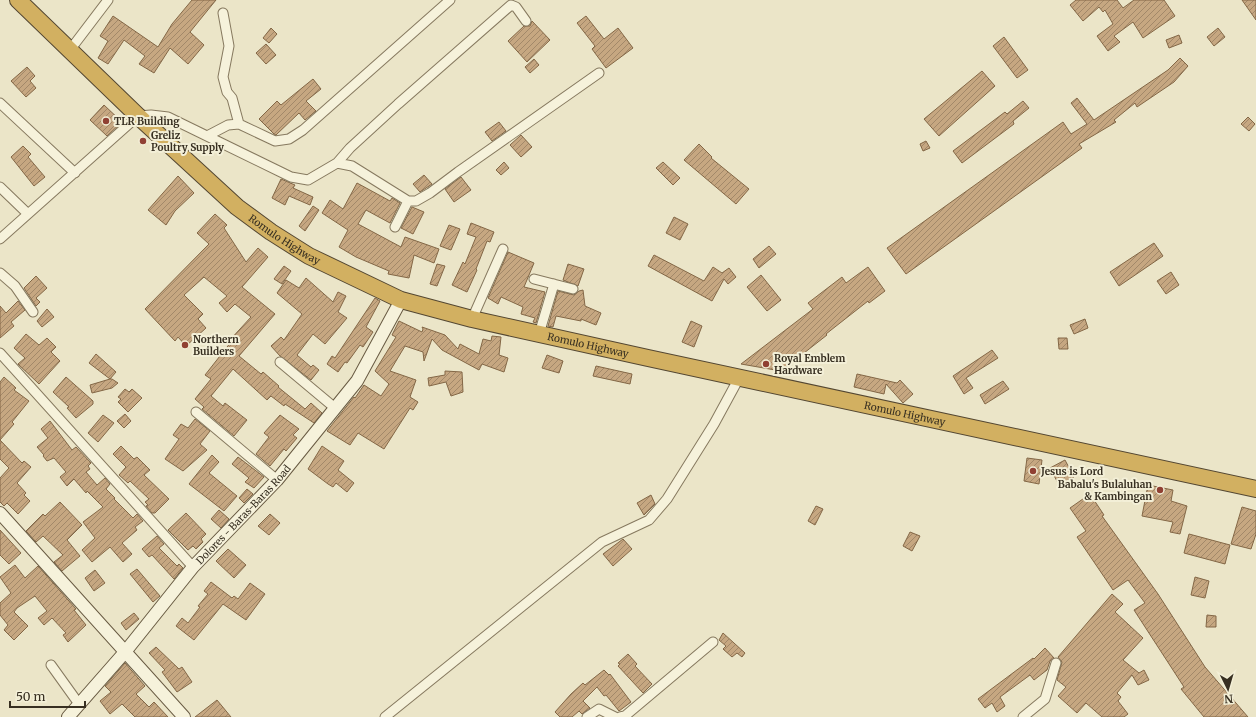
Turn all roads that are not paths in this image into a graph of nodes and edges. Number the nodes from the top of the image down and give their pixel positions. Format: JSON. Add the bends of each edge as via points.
{"nodes":[{"id":1,"x":18,"y":0,"type":"edge"},
{"id":2,"x":108,"y":0,"type":"edge"},
{"id":3,"x":450,"y":0,"type":"edge"},
{"id":4,"x":223,"y":14,"type":"dead end"},
{"id":5,"x":526,"y":21,"type":"dead end"},
{"id":6,"x":70,"y":50,"type":"junction"},
{"id":7,"x":599,"y":73,"type":"dead end"},
{"id":8,"x":0,"y":103,"type":"edge"},
{"id":9,"x":138,"y":116,"type":"junction"},
{"id":10,"x":239,"y":124,"type":"junction"},
{"id":11,"x":207,"y":136,"type":"junction"},
{"id":12,"x":337,"y":163,"type":"junction"},
{"id":13,"x":75,"y":172,"type":"junction"},
{"id":14,"x":0,"y":187,"type":"edge"},
{"id":15,"x":408,"y":201,"type":"junction"},
{"id":16,"x":28,"y":214,"type":"junction"},
{"id":17,"x":395,"y":227,"type":"dead end"},
{"id":18,"x":0,"y":239,"type":"edge"},
{"id":19,"x":503,"y":249,"type":"dead end"},
{"id":20,"x":0,"y":273,"type":"edge"},
{"id":21,"x":534,"y":280,"type":"dead end"},
{"id":22,"x":554,"y":284,"type":"junction"},
{"id":23,"x":574,"y":288,"type":"dead end"},
{"id":24,"x":401,"y":300,"type":"junction"},
{"id":25,"x":33,"y":312,"type":"dead end"},
{"id":26,"x":472,"y":319,"type":"junction"},
{"id":27,"x":538,"y":334,"type":"junction"},
{"id":28,"x":1,"y":356,"type":"edge"},
{"id":29,"x":280,"y":362,"type":"dead end"},
{"id":30,"x":739,"y":378,"type":"junction"},
{"id":31,"x":335,"y":408,"type":"junction"},
{"id":32,"x":196,"y":412,"type":"dead end"},
{"id":33,"x":276,"y":480,"type":"junction"},
{"id":34,"x":1256,"y":489,"type":"edge"},
{"id":35,"x":1,"y":515,"type":"edge"},
{"id":36,"x":193,"y":567,"type":"junction"},
{"id":37,"x":713,"y":642,"type":"dead end"},
{"id":38,"x":125,"y":652,"type":"junction"},
{"id":39,"x":1056,"y":663,"type":"dead end"},
{"id":40,"x":51,"y":665,"type":"dead end"},
{"id":41,"x":79,"y":704,"type":"junction"},
{"id":42,"x":68,"y":717,"type":"edge"},
{"id":43,"x":184,"y":717,"type":"edge"},
{"id":44,"x":385,"y":717,"type":"edge"},
{"id":45,"x":587,"y":717,"type":"edge"},
{"id":46,"x":614,"y":717,"type":"edge"},
{"id":47,"x":620,"y":717,"type":"edge"},
{"id":48,"x":1023,"y":717,"type":"edge"}],
"edges":[{"from":1,"to":6,"type":"highway","name":"Romulo Highway"},
{"from":2,"to":6,"type":"street"},
{"from":3,"to":10,"type":"street","via":[[303,130],[289,139],[275,140]]},
{"from":4,"to":10,"type":"street","via":[[229,46],[224,77]]},
{"from":5,"to":12,"type":"street","via":[[516,7],[510,5],[392,108]]},
{"from":6,"to":9,"type":"highway","name":"Romulo Highway"},
{"from":7,"to":15,"type":"street","via":[[430,193],[416,201]]},
{"from":8,"to":13,"type":"street"},
{"from":9,"to":11,"type":"street","via":[[168,117]]},
{"from":9,"to":13,"type":"street"},
{"from":9,"to":24,"type":"highway","name":"Romulo Highway","via":[[237,207],[271,232],[329,267]]},
{"from":10,"to":11,"type":"street","via":[[228,124]]},
{"from":11,"to":12,"type":"street","via":[[291,177],[308,180]]},
{"from":12,"to":15,"type":"street","via":[[352,166]]},
{"from":13,"to":16,"type":"street"},
{"from":14,"to":16,"type":"street"},
{"from":15,"to":17,"type":"street"},
{"from":16,"to":18,"type":"street"},
{"from":19,"to":26,"type":"street"},
{"from":20,"to":25,"type":"street","via":[[15,286]]},
{"from":21,"to":22,"type":"street"},
{"from":22,"to":23,"type":"street"},
{"from":22,"to":27,"type":"street"},
{"from":24,"to":26,"type":"highway","name":"Romulo Highway"},
{"from":24,"to":31,"type":"street","name":"Dolores - Baras-Baras Road","via":[[357,381]]},
{"from":26,"to":27,"type":"highway","name":"Romulo Highway"},
{"from":27,"to":30,"type":"highway","name":"Romulo Highway"},
{"from":28,"to":36,"type":"street"},
{"from":29,"to":31,"type":"street"},
{"from":30,"to":34,"type":"highway","name":"Romulo Highway"},
{"from":30,"to":44,"type":"street","via":[[714,424],[667,499],[649,520],[602,542]]},
{"from":31,"to":33,"type":"street","name":"Dolores - Baras-Baras Road"},
{"from":32,"to":33,"type":"street"},
{"from":33,"to":36,"type":"street","name":"Dolores - Baras-Baras Road"},
{"from":35,"to":38,"type":"street"},
{"from":36,"to":38,"type":"street","name":"Dolores - Baras-Baras Road"},
{"from":37,"to":47,"type":"street","via":[[625,716]]},
{"from":38,"to":41,"type":"street","name":"Dolores - Baras-Baras Road"},
{"from":38,"to":43,"type":"street"},
{"from":39,"to":48,"type":"street","via":[[1045,699]]},
{"from":40,"to":41,"type":"street"},
{"from":41,"to":42,"type":"street","name":"Dolores - Baras-Baras Road"},
{"from":45,"to":46,"type":"street","via":[[600,710]]}]}
